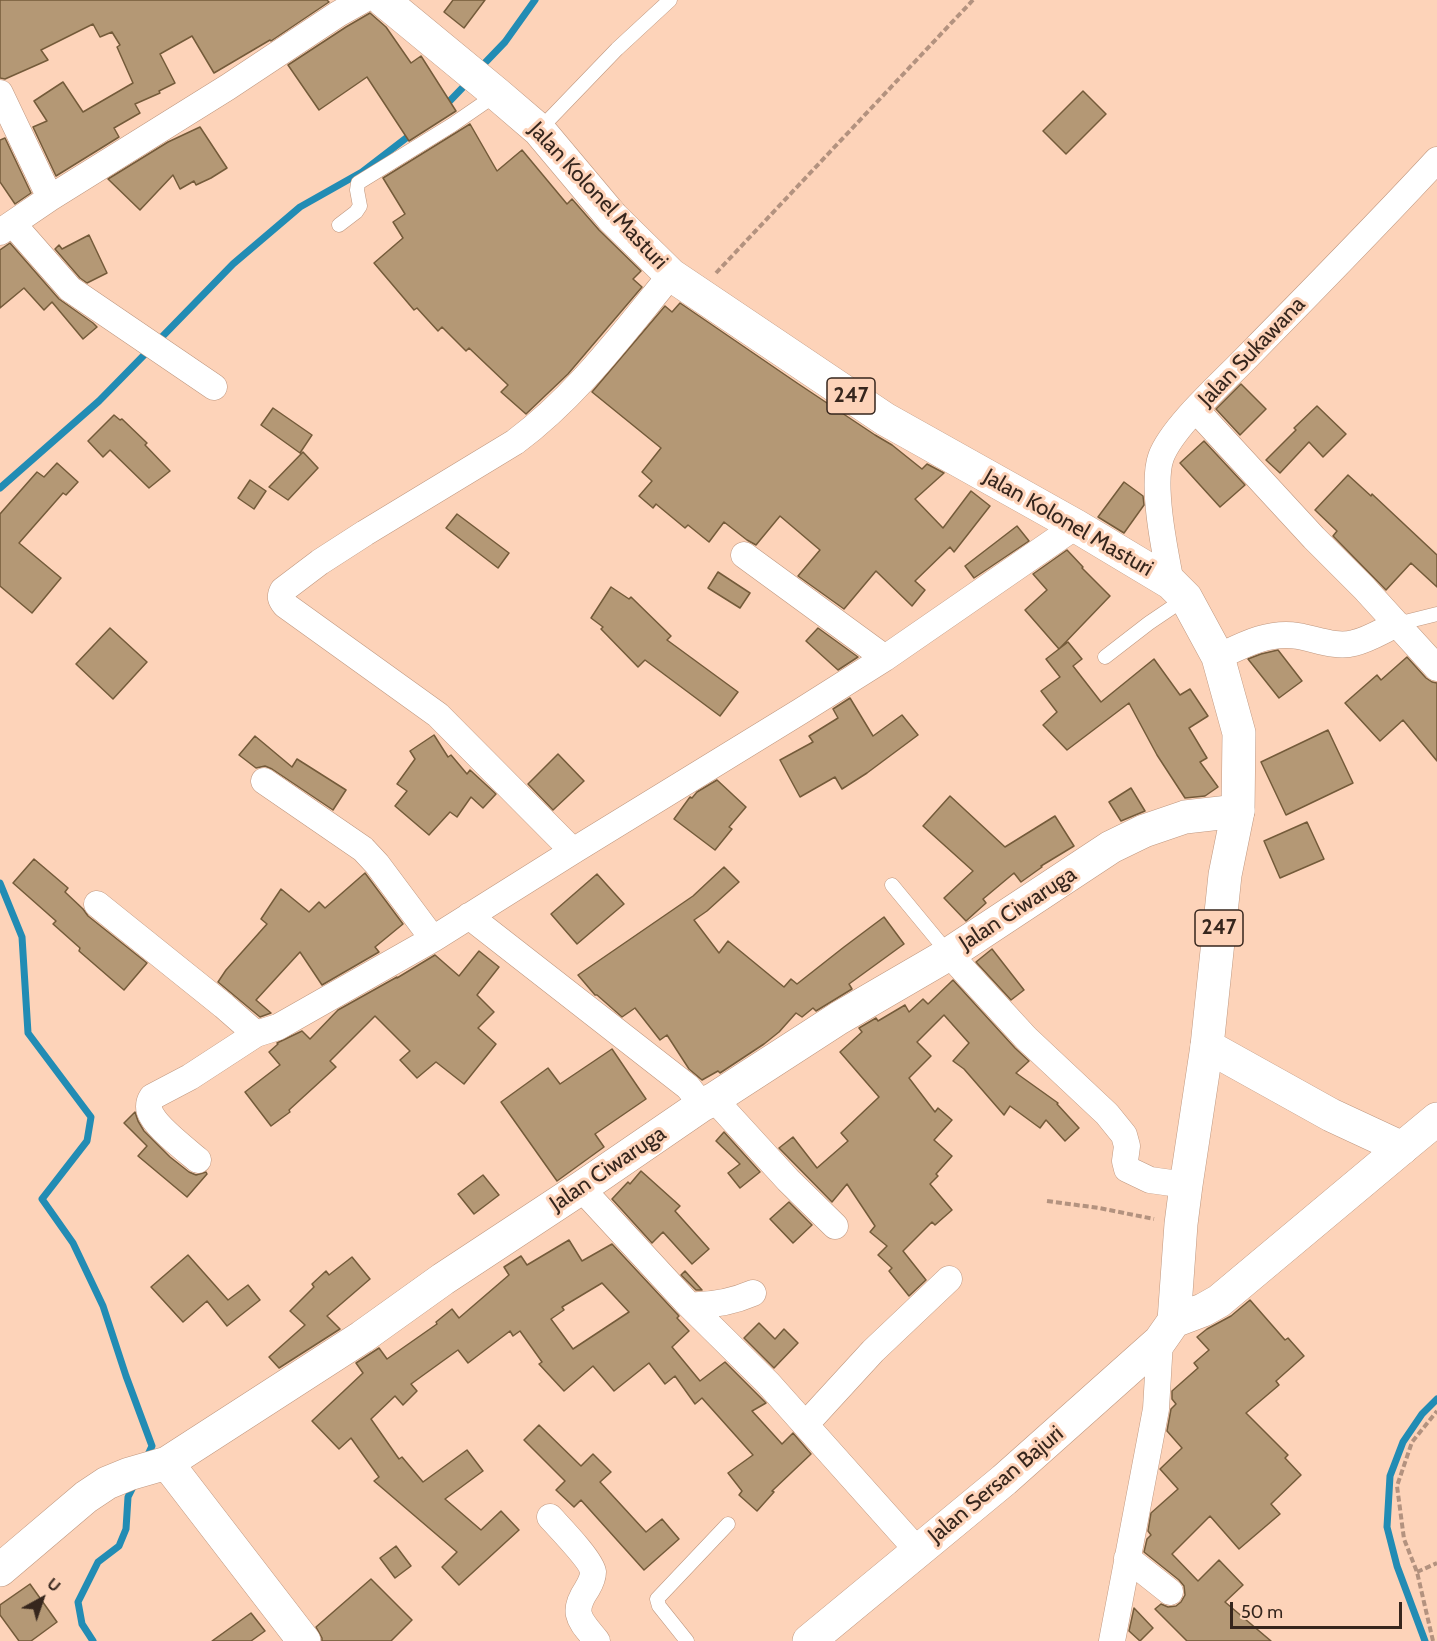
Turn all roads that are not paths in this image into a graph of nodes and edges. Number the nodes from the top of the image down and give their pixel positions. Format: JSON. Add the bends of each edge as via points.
{"nodes":[{"id":1,"x":363,"y":0,"type":"edge"},
{"id":2,"x":383,"y":0,"type":"edge"},
{"id":3,"x":670,"y":0,"type":"edge"},
{"id":4,"x":0,"y":93,"type":"edge"},
{"id":5,"x":497,"y":94,"type":"junction"},
{"id":6,"x":539,"y":130,"type":"junction"},
{"id":7,"x":1437,"y":160,"type":"edge"},
{"id":8,"x":50,"y":198,"type":"junction"},
{"id":9,"x":339,"y":225,"type":"dead end"},
{"id":10,"x":6,"y":228,"type":"edge"},
{"id":11,"x":684,"y":284,"type":"junction"},
{"id":12,"x":214,"y":387,"type":"dead end"},
{"id":13,"x":1196,"y":410,"type":"junction"},
{"id":14,"x":1077,"y":526,"type":"junction"},
{"id":15,"x":744,"y":555,"type":"dead end"},
{"id":16,"x":1178,"y":590,"type":"junction"},
{"id":17,"x":1437,"y":614,"type":"edge"},
{"id":18,"x":1397,"y":624,"type":"junction"},
{"id":19,"x":1105,"y":657,"type":"dead end"},
{"id":20,"x":1218,"y":657,"type":"junction"},
{"id":21,"x":885,"y":658,"type":"junction"},
{"id":22,"x":1437,"y":668,"type":"edge"},
{"id":23,"x":264,"y":781,"type":"dead end"},
{"id":24,"x":1238,"y":811,"type":"junction"},
{"id":25,"x":573,"y":851,"type":"junction"},
{"id":26,"x":892,"y":885,"type":"dead end"},
{"id":27,"x":97,"y":904,"type":"dead end"},
{"id":28,"x":469,"y":916,"type":"junction"},
{"id":29,"x":433,"y":939,"type":"junction"},
{"id":30,"x":949,"y":954,"type":"junction"},
{"id":31,"x":256,"y":1034,"type":"junction"},
{"id":32,"x":1207,"y":1046,"type":"junction"},
{"id":33,"x":708,"y":1102,"type":"junction"},
{"id":34,"x":1437,"y":1119,"type":"edge"},
{"id":35,"x":1402,"y":1148,"type":"junction"},
{"id":36,"x":198,"y":1160,"type":"dead end"},
{"id":37,"x":1186,"y":1185,"type":"junction"},
{"id":38,"x":581,"y":1188,"type":"junction"},
{"id":39,"x":835,"y":1226,"type":"dead end"},
{"id":40,"x":949,"y":1279,"type":"dead end"},
{"id":41,"x":753,"y":1293,"type":"dead end"},
{"id":42,"x":689,"y":1305,"type":"junction"},
{"id":43,"x":1167,"y":1331,"type":"junction"},
{"id":44,"x":806,"y":1424,"type":"junction"},
{"id":45,"x":167,"y":1463,"type":"junction"},
{"id":46,"x":550,"y":1517,"type":"dead end"},
{"id":47,"x":729,"y":1524,"type":"dead end"},
{"id":48,"x":918,"y":1551,"type":"junction"},
{"id":49,"x":1127,"y":1558,"type":"junction"},
{"id":50,"x":0,"y":1569,"type":"edge"},
{"id":51,"x":1170,"y":1593,"type":"dead end"},
{"id":52,"x":304,"y":1641,"type":"edge"},
{"id":53,"x":597,"y":1641,"type":"edge"},
{"id":54,"x":687,"y":1641,"type":"edge"},
{"id":55,"x":809,"y":1641,"type":"edge"},
{"id":56,"x":1112,"y":1641,"type":"edge"}],
"edges":[{"from":1,"to":8,"type":"street"},
{"from":2,"to":5,"type":"main road","name":"Jalan Kolonel Masturi","number":"247"},
{"from":3,"to":6,"type":"lane"},
{"from":4,"to":8,"type":"street"},
{"from":5,"to":6,"type":"main road","name":"Jalan Kolonel Masturi","number":"247"},
{"from":5,"to":9,"type":"lane","via":[[358,183],[360,206]]},
{"from":6,"to":11,"type":"main road","name":"Jalan Kolonel Masturi","number":"247","via":[[612,217]]},
{"from":7,"to":13,"type":"street","name":"Jalan Sukawana"},
{"from":8,"to":10,"type":"street"},
{"from":10,"to":12,"type":"street","via":[[70,289]]},
{"from":11,"to":14,"type":"main road","name":"Jalan Kolonel Masturi","number":"247","via":[[885,419]]},
{"from":11,"to":25,"type":"street","via":[[534,428],[320,562],[283,590],[280,598],[438,715]]},
{"from":13,"to":16,"type":"street","name":"Jalan Sukawana","via":[[1167,444],[1158,466],[1161,515]]},
{"from":13,"to":18,"type":"street"},
{"from":14,"to":16,"type":"main road","name":"Jalan Kolonel Masturi","number":"247"},
{"from":14,"to":21,"type":"street"},
{"from":15,"to":21,"type":"street"},
{"from":16,"to":19,"type":"lane","via":[[1149,622]]},
{"from":16,"to":20,"type":"main road","number":"247"},
{"from":17,"to":18,"type":"lane"},
{"from":18,"to":20,"type":"street","via":[[1354,644],[1277,635],[1254,639]]},
{"from":18,"to":22,"type":"street"},
{"from":20,"to":24,"type":"main road","number":"247","via":[[1239,733]]},
{"from":21,"to":25,"type":"street"},
{"from":23,"to":29,"type":"street","via":[[363,849]]},
{"from":24,"to":30,"type":"main road","name":"Jalan Ciwaruga","via":[[1166,823],[1111,847]]},
{"from":24,"to":32,"type":"main road","number":"247","via":[[1224,884]]},
{"from":25,"to":28,"type":"street"},
{"from":26,"to":30,"type":"lane"},
{"from":27,"to":31,"type":"street"},
{"from":28,"to":29,"type":"street"},
{"from":28,"to":33,"type":"street"},
{"from":29,"to":31,"type":"street","via":[[278,1027]]},
{"from":30,"to":33,"type":"main road","name":"Jalan Ciwaruga","via":[[839,1018]]},
{"from":30,"to":37,"type":"street","via":[[1026,1038],[1107,1114],[1124,1135],[1127,1169],[1150,1180]]},
{"from":31,"to":36,"type":"street","via":[[149,1100],[152,1117]]},
{"from":32,"to":35,"type":"main road","via":[[1321,1110]]},
{"from":32,"to":37,"type":"main road"},
{"from":33,"to":38,"type":"main road","name":"Jalan Ciwaruga"},
{"from":33,"to":39,"type":"street"},
{"from":34,"to":35,"type":"main road"},
{"from":35,"to":43,"type":"main road","name":"Jalan Sersan Bajuri","via":[[1226,1296]]},
{"from":37,"to":43,"type":"main road"},
{"from":38,"to":42,"type":"street"},
{"from":38,"to":45,"type":"main road","name":"Jalan Ciwaruga"},
{"from":40,"to":44,"type":"street","via":[[873,1351]]},
{"from":41,"to":42,"type":"street","via":[[735,1300]]},
{"from":42,"to":44,"type":"street"},
{"from":43,"to":48,"type":"main road","name":"Jalan Sersan Bajuri","via":[[1004,1480]]},
{"from":43,"to":49,"type":"street"},
{"from":44,"to":48,"type":"street"},
{"from":45,"to":50,"type":"main road","name":"Jalan Ciwaruga","via":[[107,1483]]},
{"from":45,"to":52,"type":"main road"},
{"from":46,"to":53,"type":"street","via":[[593,1571],[578,1608],[579,1616]]},
{"from":47,"to":54,"type":"lane","via":[[657,1599]]},
{"from":48,"to":55,"type":"main road","name":"Jalan Sersan Bajuri"},
{"from":49,"to":51,"type":"street"},
{"from":49,"to":56,"type":"street"}]}
